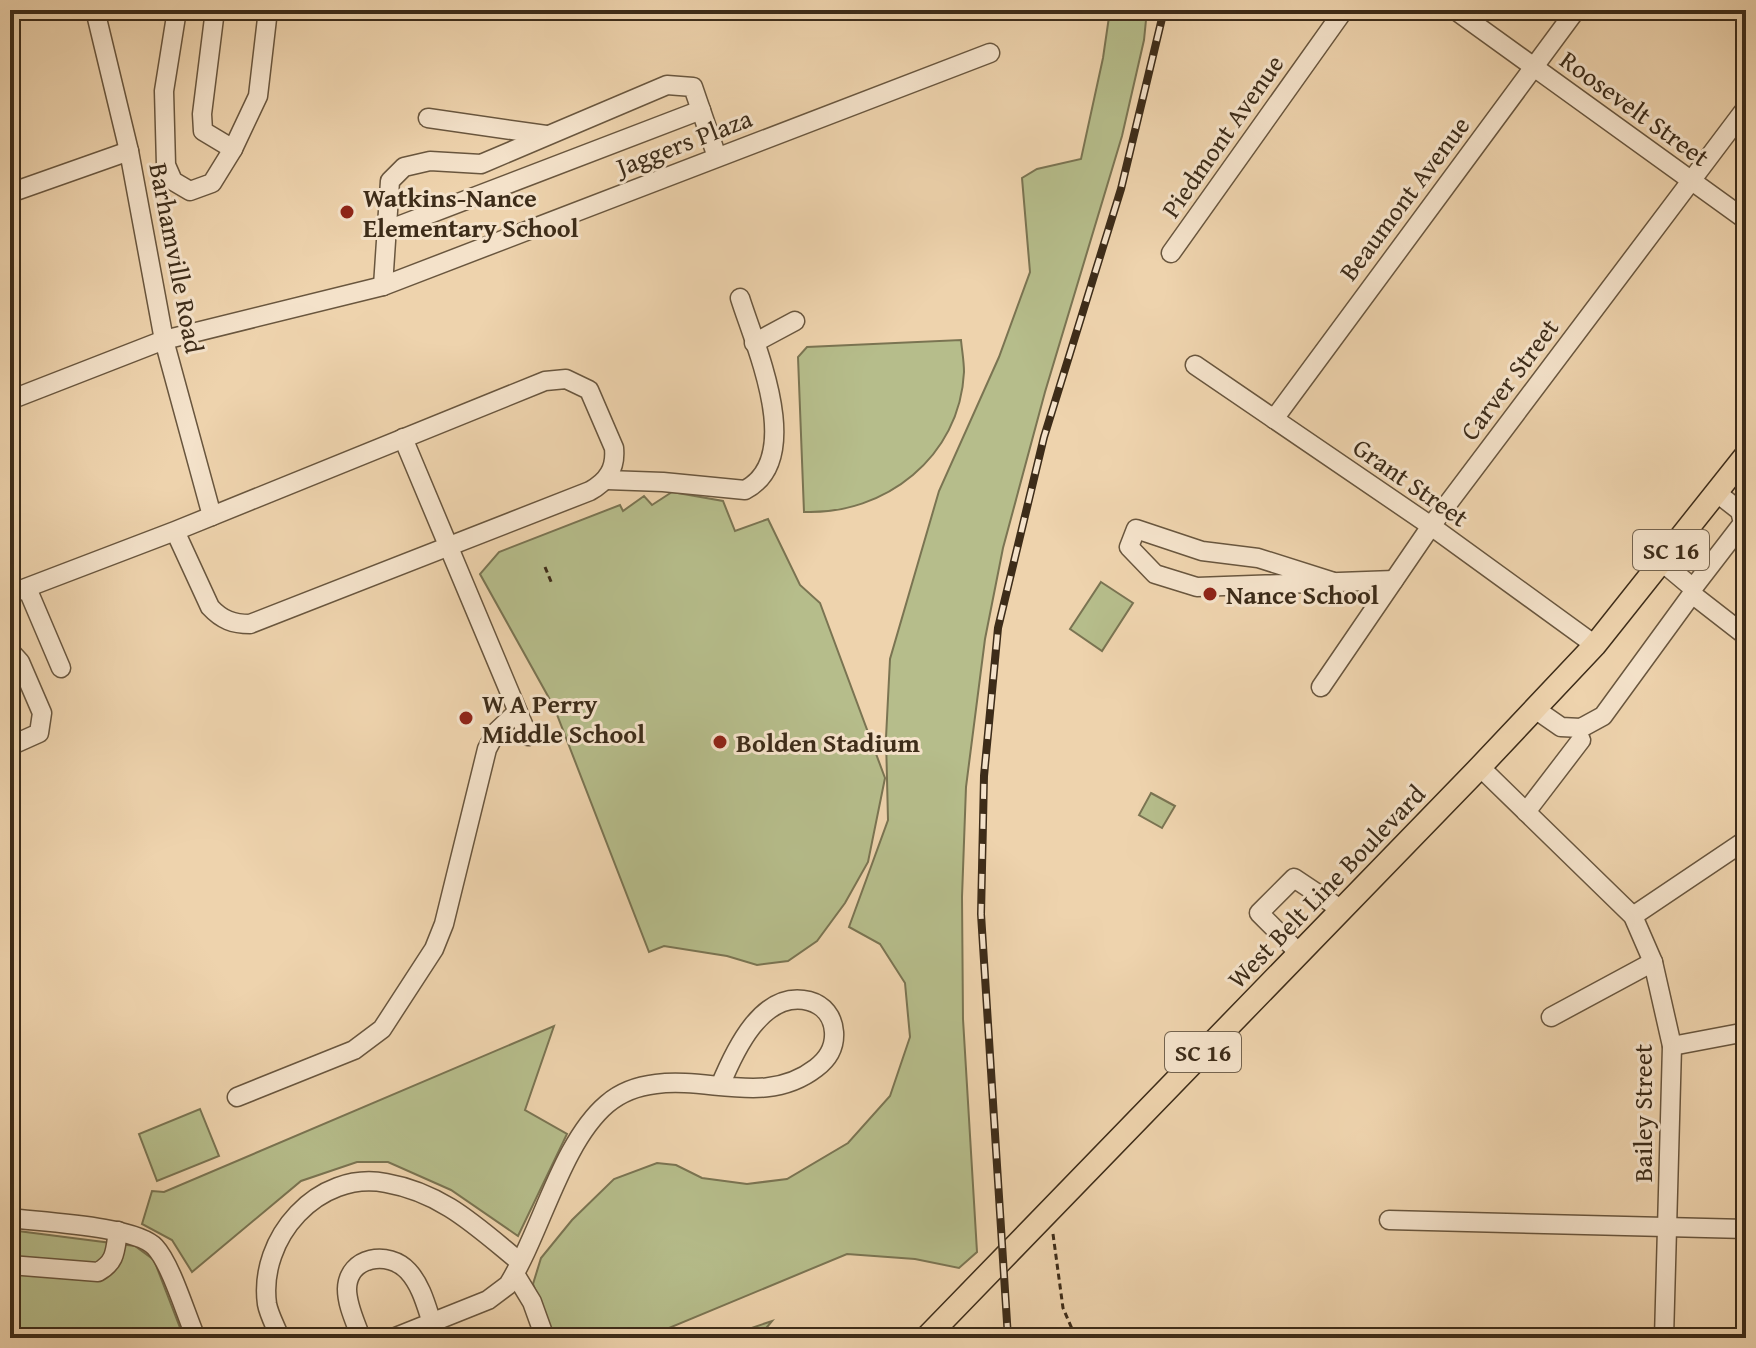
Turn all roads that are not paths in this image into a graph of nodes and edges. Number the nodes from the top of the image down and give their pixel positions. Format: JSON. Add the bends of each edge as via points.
{"nodes":[{"id":1,"x":95,"y":10,"type":"edge"},
{"id":2,"x":177,"y":10,"type":"edge"},
{"id":3,"x":215,"y":10,"type":"edge"},
{"id":4,"x":268,"y":10,"type":"edge"},
{"id":5,"x":1344,"y":10,"type":"edge"},
{"id":6,"x":1455,"y":10,"type":"edge"},
{"id":7,"x":1576,"y":10,"type":"edge"},
{"id":8,"x":990,"y":53,"type":"dead end"},
{"id":9,"x":1534,"y":68,"type":"junction"},
{"id":10,"x":1746,"y":108,"type":"edge"},
{"id":11,"x":701,"y":110,"type":"junction"},
{"id":12,"x":428,"y":118,"type":"dead end"},
{"id":13,"x":549,"y":135,"type":"junction"},
{"id":14,"x":233,"y":149,"type":"junction"},
{"id":15,"x":129,"y":151,"type":"junction"},
{"id":16,"x":717,"y":157,"type":"junction"},
{"id":17,"x":1691,"y":182,"type":"junction"},
{"id":18,"x":10,"y":193,"type":"edge"},
{"id":19,"x":1746,"y":220,"type":"edge"},
{"id":20,"x":385,"y":231,"type":"junction"},
{"id":21,"x":1171,"y":253,"type":"dead end"},
{"id":22,"x":383,"y":286,"type":"junction"},
{"id":23,"x":740,"y":298,"type":"dead end"},
{"id":24,"x":795,"y":321,"type":"dead end"},
{"id":25,"x":164,"y":340,"type":"junction"},
{"id":26,"x":754,"y":343,"type":"junction"},
{"id":27,"x":1195,"y":365,"type":"dead end"},
{"id":28,"x":10,"y":400,"type":"edge"},
{"id":29,"x":1274,"y":419,"type":"junction"},
{"id":30,"x":403,"y":438,"type":"junction"},
{"id":31,"x":1746,"y":455,"type":"edge"},
{"id":32,"x":607,"y":480,"type":"junction"},
{"id":33,"x":1717,"y":493,"type":"junction"},
{"id":34,"x":212,"y":516,"type":"junction"},
{"id":35,"x":1431,"y":526,"type":"junction"},
{"id":36,"x":175,"y":531,"type":"junction"},
{"id":37,"x":447,"y":548,"type":"junction"},
{"id":38,"x":1662,"y":562,"type":"junction"},
{"id":39,"x":1394,"y":580,"type":"junction"},
{"id":40,"x":1334,"y":582,"type":"junction"},
{"id":41,"x":19,"y":591,"type":"edge"},
{"id":42,"x":1693,"y":591,"type":"junction"},
{"id":43,"x":1746,"y":636,"type":"edge"},
{"id":44,"x":1595,"y":645,"type":"junction"},
{"id":45,"x":10,"y":651,"type":"edge"},
{"id":46,"x":61,"y":668,"type":"dead end"},
{"id":47,"x":1321,"y":687,"type":"dead end"},
{"id":48,"x":1535,"y":709,"type":"junction"},
{"id":49,"x":517,"y":712,"type":"junction"},
{"id":50,"x":528,"y":736,"type":"dead end"},
{"id":51,"x":1581,"y":740,"type":"dead end"},
{"id":52,"x":10,"y":746,"type":"edge"},
{"id":53,"x":1480,"y":767,"type":"junction"},
{"id":54,"x":1526,"y":812,"type":"junction"},
{"id":55,"x":1746,"y":840,"type":"edge"},
{"id":56,"x":1342,"y":910,"type":"junction"},
{"id":57,"x":1633,"y":916,"type":"junction"},
{"id":58,"x":1299,"y":953,"type":"junction"},
{"id":59,"x":1653,"y":962,"type":"junction"},
{"id":60,"x":1551,"y":1017,"type":"dead end"},
{"id":61,"x":1746,"y":1032,"type":"edge"},
{"id":62,"x":1672,"y":1046,"type":"junction"},
{"id":63,"x":720,"y":1086,"type":"junction"},
{"id":64,"x":237,"y":1097,"type":"dead end"},
{"id":65,"x":10,"y":1218,"type":"edge"},
{"id":66,"x":1389,"y":1220,"type":"dead end"},
{"id":67,"x":1668,"y":1225,"type":"junction"},
{"id":68,"x":1746,"y":1229,"type":"edge"},
{"id":69,"x":118,"y":1231,"type":"junction"},
{"id":70,"x":10,"y":1265,"type":"edge"},
{"id":71,"x":518,"y":1268,"type":"junction"},
{"id":72,"x":432,"y":1323,"type":"junction"},
{"id":73,"x":196,"y":1338,"type":"edge"},
{"id":74,"x":280,"y":1338,"type":"edge"},
{"id":75,"x":361,"y":1338,"type":"edge"},
{"id":76,"x":393,"y":1338,"type":"edge"},
{"id":77,"x":545,"y":1338,"type":"edge"},
{"id":78,"x":926,"y":1338,"type":"edge"},
{"id":79,"x":1664,"y":1338,"type":"edge"}],
"edges":[{"from":1,"to":15,"type":"street","name":"Barhamville Road"},
{"from":2,"to":14,"type":"street","via":[[164,91],[166,165],[173,181],[190,191],[212,183]]},
{"from":3,"to":14,"type":"street","via":[[203,131]]},
{"from":4,"to":14,"type":"street","via":[[258,96]]},
{"from":5,"to":21,"type":"street","name":"Piedmont Avenue"},
{"from":6,"to":9,"type":"street","name":"Roosevelt Street"},
{"from":7,"to":9,"type":"street","name":"Beaumont Avenue"},
{"from":8,"to":16,"type":"street","name":"Jaggers Plaza"},
{"from":9,"to":17,"type":"street","name":"Roosevelt Street"},
{"from":9,"to":29,"type":"street","name":"Beaumont Avenue"},
{"from":10,"to":17,"type":"street","name":"Carver Street"},
{"from":11,"to":13,"type":"street","via":[[693,87],[667,85]]},
{"from":11,"to":16,"type":"street"},
{"from":11,"to":20,"type":"street"},
{"from":12,"to":13,"type":"street"},
{"from":13,"to":20,"type":"street","via":[[481,164],[430,161],[404,167],[390,181]]},
{"from":15,"to":18,"type":"street"},
{"from":15,"to":25,"type":"street","name":"Barhamville Road"},
{"from":16,"to":22,"type":"street","name":"Jaggers Plaza"},
{"from":17,"to":19,"type":"street","name":"Roosevelt Street"},
{"from":17,"to":35,"type":"street","name":"Carver Street"},
{"from":20,"to":22,"type":"street"},
{"from":22,"to":25,"type":"street","name":"Jaggers Plaza"},
{"from":23,"to":26,"type":"street"},
{"from":24,"to":26,"type":"street"},
{"from":25,"to":28,"type":"street","name":"Jaggers Plaza"},
{"from":25,"to":34,"type":"street","name":"Barhamville Road"},
{"from":26,"to":32,"type":"street","via":[[775,424],[771,459],[760,479],[745,490]]},
{"from":27,"to":29,"type":"street","name":"Grant Street"},
{"from":29,"to":35,"type":"street","name":"Grant Street"},
{"from":30,"to":32,"type":"street","via":[[545,381],[566,379],[589,390],[610,435],[615,458]]},
{"from":30,"to":34,"type":"street"},
{"from":30,"to":37,"type":"street"},
{"from":31,"to":33,"type":"main road","name":"West Belt Line Boulevard","number":"SC 16"},
{"from":32,"to":37,"type":"street"},
{"from":33,"to":38,"type":"main road","name":"West Belt Line Boulevard","number":"SC 16"},
{"from":33,"to":42,"type":"street","via":[[1740,511],[1743,523]]},
{"from":34,"to":36,"type":"street"},
{"from":35,"to":39,"type":"street","name":"Carver Street"},
{"from":35,"to":44,"type":"street","name":"Grant Street"},
{"from":36,"to":37,"type":"street","via":[[210,607],[240,624]]},
{"from":36,"to":41,"type":"street"},
{"from":37,"to":49,"type":"street"},
{"from":38,"to":42,"type":"street"},
{"from":38,"to":44,"type":"main road","name":"West Belt Line Boulevard","number":"SC 16"},
{"from":39,"to":40,"type":"street"},
{"from":39,"to":47,"type":"street","name":"Carver Street"},
{"from":40,"to":40,"type":"street","via":[[1197,587],[1155,574],[1129,547],[1136,529],[1202,551],[1258,558]]},
{"from":41,"to":46,"type":"street"},
{"from":42,"to":43,"type":"street"},
{"from":42,"to":48,"type":"street","via":[[1603,716],[1581,728],[1561,727]]},
{"from":44,"to":48,"type":"main road","name":"West Belt Line Boulevard","number":"SC 16"},
{"from":45,"to":52,"type":"street","via":[[20,662],[42,720],[39,733]]},
{"from":48,"to":53,"type":"main road","name":"West Belt Line Boulevard","number":"SC 16"},
{"from":49,"to":50,"type":"street"},
{"from":49,"to":64,"type":"street","via":[[487,749],[452,901],[434,949],[382,1029],[354,1050]]},
{"from":51,"to":54,"type":"street"},
{"from":53,"to":54,"type":"street","name":"Bailey Street"},
{"from":53,"to":56,"type":"main road","name":"West Belt Line Boulevard","number":"SC 16"},
{"from":54,"to":57,"type":"street","name":"Bailey Street"},
{"from":55,"to":57,"type":"street"},
{"from":56,"to":58,"type":"main road","name":"West Belt Line Boulevard","number":"SC 16"},
{"from":56,"to":58,"type":"street","via":[[1294,878],[1259,913]]},
{"from":57,"to":59,"type":"street","name":"Bailey Street"},
{"from":58,"to":78,"type":"main road","name":"West Belt Line Boulevard","number":"SC 16"},
{"from":59,"to":60,"type":"street"},
{"from":59,"to":62,"type":"street","name":"Bailey Street"},
{"from":61,"to":62,"type":"street"},
{"from":62,"to":67,"type":"street","name":"Bailey Street"},
{"from":63,"to":63,"type":"street","via":[[764,1089],[809,1073],[831,1052],[830,1016],[819,1005],[802,1000],[770,1009],[735,1052]]},
{"from":63,"to":71,"type":"street","via":[[658,1083],[632,1089],[608,1103],[575,1144]]},
{"from":65,"to":69,"type":"street"},
{"from":66,"to":67,"type":"street"},
{"from":67,"to":68,"type":"street"},
{"from":67,"to":79,"type":"street","name":"Bailey Street"},
{"from":69,"to":70,"type":"street","via":[[114,1258],[98,1272]]},
{"from":69,"to":73,"type":"street","via":[[147,1240],[158,1251]]},
{"from":71,"to":72,"type":"street","via":[[494,1296]]},
{"from":71,"to":74,"type":"street","via":[[461,1214],[432,1196],[383,1182],[339,1187],[292,1218],[272,1256],[267,1306]]},
{"from":71,"to":77,"type":"street"},
{"from":72,"to":75,"type":"street","via":[[406,1268],[376,1258],[353,1271],[347,1288]]},
{"from":72,"to":76,"type":"street"}]}
